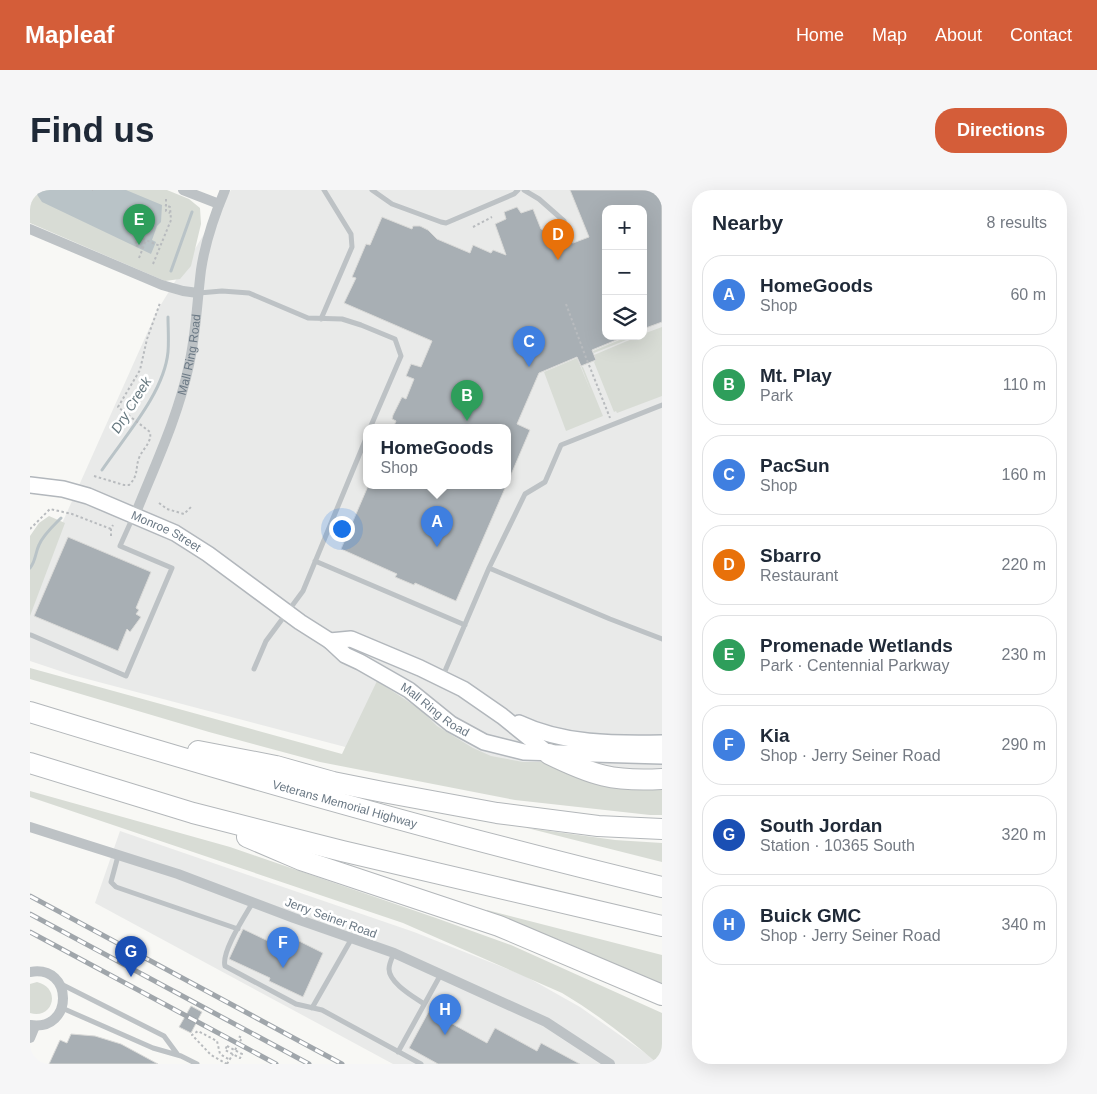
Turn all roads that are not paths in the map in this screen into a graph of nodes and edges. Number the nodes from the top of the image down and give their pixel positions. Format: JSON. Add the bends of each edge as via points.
{"nodes":[{"id":1,"x":183,"y":190,"type":"edge"},
{"id":2,"x":225,"y":190,"type":"edge"},
{"id":3,"x":324,"y":190,"type":"edge"},
{"id":4,"x":372,"y":190,"type":"edge"},
{"id":5,"x":518,"y":190,"type":"edge"},
{"id":6,"x":524,"y":190,"type":"edge"},
{"id":7,"x":219,"y":204,"type":"junction"},
{"id":8,"x":564,"y":221,"type":"dead end"},
{"id":9,"x":30,"y":228,"type":"edge"},
{"id":10,"x":198,"y":293,"type":"junction"},
{"id":11,"x":321,"y":319,"type":"junction"},
{"id":12,"x":662,"y":406,"type":"edge"},
{"id":13,"x":372,"y":424,"type":"edge"},
{"id":14,"x":363,"y":446,"type":"edge"},
{"id":15,"x":30,"y":485,"type":"edge"},
{"id":16,"x":135,"y":515,"type":"junction"},
{"id":17,"x":315,"y":561,"type":"junction"},
{"id":18,"x":489,"y":568,"type":"junction"},
{"id":19,"x":286,"y":612,"type":"junction"},
{"id":20,"x":465,"y":624,"type":"junction"},
{"id":21,"x":31,"y":635,"type":"edge"},
{"id":22,"x":662,"y":639,"type":"edge"},
{"id":23,"x":330,"y":641,"type":"junction"},
{"id":24,"x":254,"y":669,"type":"dead end"},
{"id":25,"x":442,"y":678,"type":"junction"},
{"id":26,"x":30,"y":712,"type":"edge"},
{"id":27,"x":502,"y":716,"type":"junction"},
{"id":28,"x":90,"y":731,"type":"junction"},
{"id":29,"x":662,"y":743,"type":"edge"},
{"id":30,"x":549,"y":754,"type":"junction"},
{"id":31,"x":662,"y":756,"type":"edge"},
{"id":32,"x":30,"y":763,"type":"edge"},
{"id":33,"x":662,"y":779,"type":"edge"},
{"id":34,"x":193,"y":813,"type":"junction"},
{"id":35,"x":30,"y":827,"type":"edge"},
{"id":36,"x":662,"y":829,"type":"edge"},
{"id":37,"x":118,"y":856,"type":"junction"},
{"id":38,"x":662,"y":888,"type":"edge"},
{"id":39,"x":253,"y":902,"type":"junction"},
{"id":40,"x":662,"y":926,"type":"edge"},
{"id":41,"x":238,"y":929,"type":"junction"},
{"id":42,"x":352,"y":938,"type":"junction"},
{"id":43,"x":394,"y":953,"type":"junction"},
{"id":44,"x":30,"y":972,"type":"edge"},
{"id":45,"x":441,"y":974,"type":"junction"},
{"id":46,"x":614,"y":975,"type":"junction"},
{"id":47,"x":59,"y":983,"type":"junction"},
{"id":48,"x":662,"y":995,"type":"edge"},
{"id":49,"x":662,"y":1000,"type":"edge"},
{"id":50,"x":424,"y":1004,"type":"junction"},
{"id":51,"x":62,"y":1008,"type":"junction"},
{"id":52,"x":312,"y":1008,"type":"junction"},
{"id":53,"x":32,"y":1025,"type":"edge"},
{"id":54,"x":30,"y":1038,"type":"edge"},
{"id":55,"x":398,"y":1052,"type":"junction"},
{"id":56,"x":178,"y":1055,"type":"junction"},
{"id":57,"x":197,"y":1064,"type":"edge"},
{"id":58,"x":421,"y":1064,"type":"edge"},
{"id":59,"x":610,"y":1064,"type":"edge"}],
"edges":[{"from":1,"to":7,"type":"street"},
{"from":2,"to":7,"type":"street","name":"Mall Ring Road"},
{"from":3,"to":11,"type":"lane","via":[[351,234],[352,247]]},
{"from":4,"to":5,"type":"lane","via":[[392,204],[441,222]]},
{"from":6,"to":8,"type":"lane"},
{"from":7,"to":10,"type":"street","name":"Mall Ring Road","via":[[206,244]]},
{"from":9,"to":10,"type":"street","via":[[162,285]]},
{"from":10,"to":11,"type":"lane","via":[[249,293],[308,318]]},
{"from":10,"to":16,"type":"street","name":"Mall Ring Road","via":[[190,364],[180,401]]},
{"from":11,"to":13,"type":"lane","via":[[361,325],[395,339],[402,356]]},
{"from":12,"to":18,"type":"lane","via":[[561,445],[545,482],[524,494]]},
{"from":14,"to":17,"type":"lane"},
{"from":15,"to":16,"type":"street","name":"Monroe Street","via":[[88,496]]},
{"from":16,"to":19,"type":"street","name":"Monroe Street","via":[[192,543]]},
{"from":16,"to":21,"type":"lane","via":[[120,546],[172,568],[126,676]]},
{"from":17,"to":19,"type":"lane","via":[[303,591]]},
{"from":17,"to":20,"type":"lane"},
{"from":18,"to":20,"type":"lane"},
{"from":18,"to":22,"type":"lane"},
{"from":19,"to":23,"type":"street","name":"Mall Ring Road"},
{"from":19,"to":24,"type":"lane","via":[[266,641]]},
{"from":20,"to":25,"type":"lane"},
{"from":23,"to":25,"type":"street","name":"Mall Ring Road","via":[[351,639]]},
{"from":23,"to":30,"type":"street","name":"Mall Ring Road","via":[[345,655],[409,690],[466,733],[503,748]]},
{"from":25,"to":27,"type":"street","name":"Mall Ring Road"},
{"from":26,"to":28,"type":"highway","name":"Veterans Memorial Highway"},
{"from":27,"to":29,"type":"street","name":"Mall Ring Road","via":[[541,732],[578,740]]},
{"from":27,"to":30,"type":"street","name":"Mall Ring Road"},
{"from":28,"to":36,"type":"highway","via":[[497,813],[598,826]]},
{"from":28,"to":38,"type":"highway","name":"Veterans Memorial Highway","via":[[473,840]]},
{"from":30,"to":31,"type":"street","name":"Mall Ring Road"},
{"from":30,"to":33,"type":"highway","via":[[591,773],[618,779]]},
{"from":32,"to":34,"type":"highway"},
{"from":34,"to":40,"type":"highway"},
{"from":34,"to":46,"type":"highway","via":[[301,860],[499,926]]},
{"from":35,"to":37,"type":"street","name":"Jerry Seiner Road"},
{"from":37,"to":39,"type":"street","name":"Jerry Seiner Road"},
{"from":37,"to":41,"type":"lane","via":[[111,882],[116,887]]},
{"from":39,"to":41,"type":"lane"},
{"from":39,"to":42,"type":"street","name":"Jerry Seiner Road"},
{"from":41,"to":52,"type":"lane","via":[[225,956],[225,966],[296,1004]]},
{"from":42,"to":43,"type":"street","name":"Jerry Seiner Road"},
{"from":42,"to":52,"type":"lane"},
{"from":43,"to":45,"type":"street","name":"Jerry Seiner Road"},
{"from":43,"to":50,"type":"lane","via":[[389,969],[393,980]]},
{"from":44,"to":47,"type":"street","via":[[44,972]]},
{"from":45,"to":50,"type":"lane"},
{"from":45,"to":59,"type":"street","name":"Jerry Seiner Road","via":[[546,1022]]},
{"from":46,"to":48,"type":"highway"},
{"from":46,"to":49,"type":"highway"},
{"from":47,"to":51,"type":"street"},
{"from":47,"to":56,"type":"lane","via":[[164,1036]]},
{"from":50,"to":55,"type":"lane"},
{"from":51,"to":53,"type":"street","via":[[51,1022]]},
{"from":51,"to":56,"type":"lane","via":[[153,1048]]},
{"from":52,"to":55,"type":"lane","via":[[322,1010]]},
{"from":53,"to":54,"type":"street"},
{"from":55,"to":58,"type":"lane"},
{"from":56,"to":57,"type":"lane"}]}
